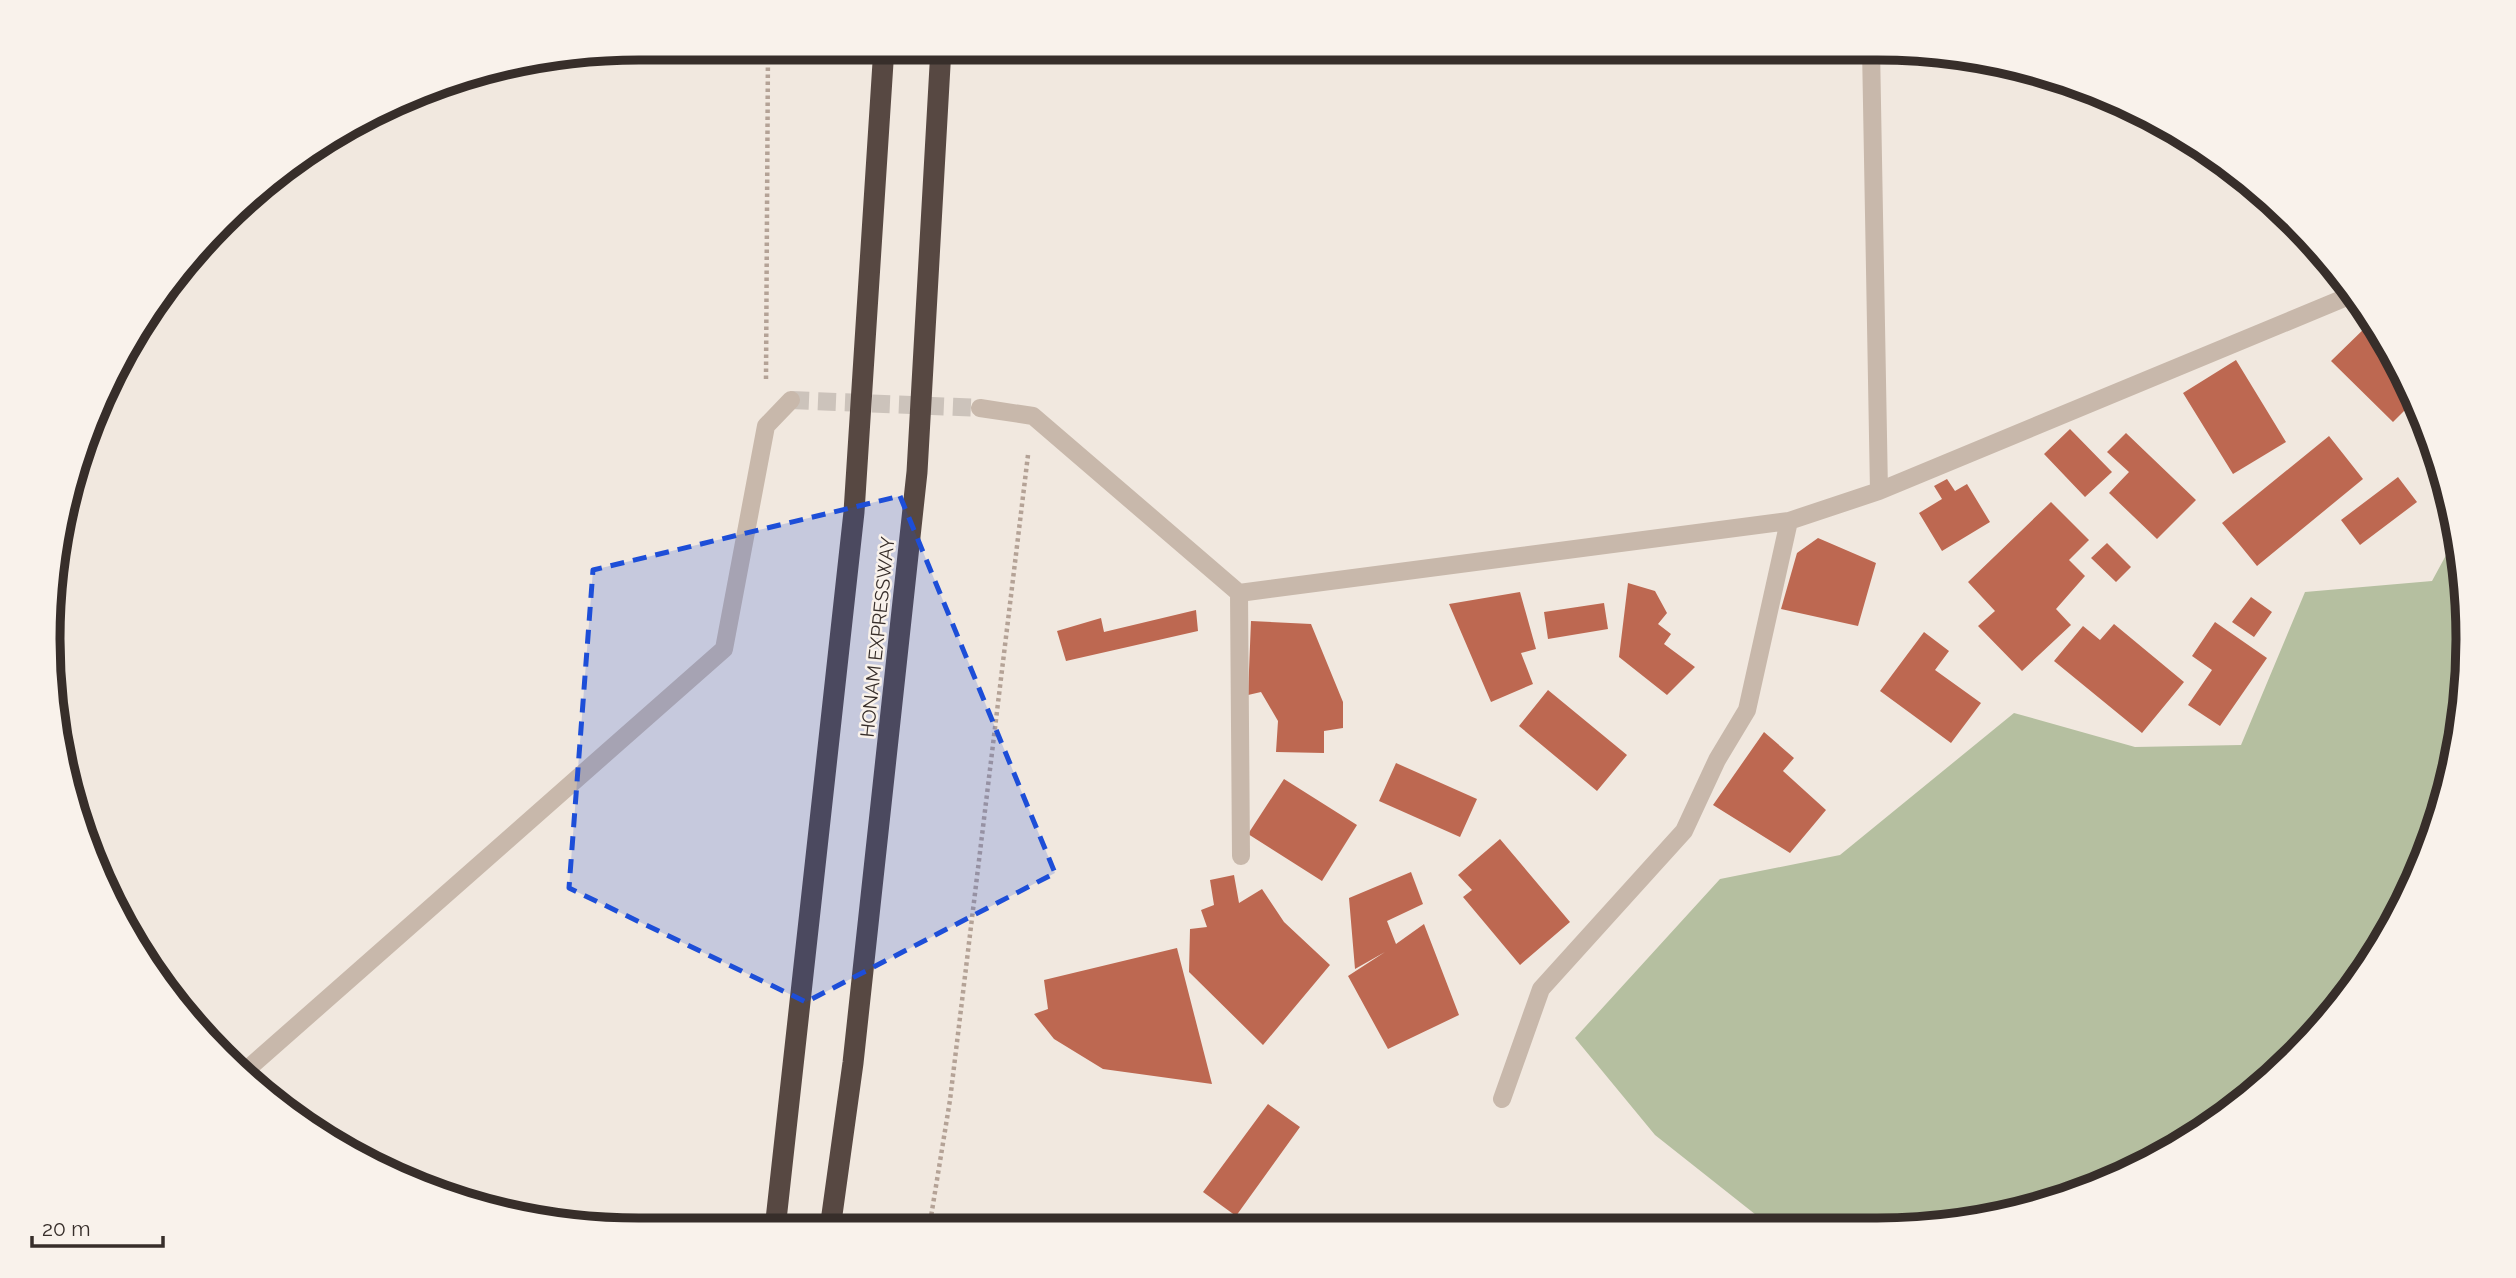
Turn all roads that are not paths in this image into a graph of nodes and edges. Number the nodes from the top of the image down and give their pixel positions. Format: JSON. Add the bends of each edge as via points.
{"nodes":[{"id":1,"x":883,"y":60,"type":"edge"},
{"id":2,"x":940,"y":60,"type":"edge"},
{"id":3,"x":1871,"y":60,"type":"edge"},
{"id":4,"x":2345,"y":298,"type":"edge"},
{"id":5,"x":791,"y":400,"type":"dead end"},
{"id":6,"x":980,"y":408,"type":"tunnel mouth"},
{"id":7,"x":1879,"y":491,"type":"junction"},
{"id":8,"x":1789,"y":521,"type":"junction"},
{"id":9,"x":1239,"y":593,"type":"junction"},
{"id":10,"x":1241,"y":856,"type":"dead end"},
{"id":11,"x":249,"y":1068,"type":"edge"},
{"id":12,"x":1502,"y":1099,"type":"dead end"},
{"id":13,"x":776,"y":1218,"type":"edge"},
{"id":14,"x":832,"y":1218,"type":"edge"}],
"edges":[{"from":1,"to":13,"type":"highway","name":"HONAM EXPRESSWAY","via":[[854,512]]},
{"from":2,"to":14,"type":"highway","name":"HONAM EXPRESSWAY","via":[[917,472],[853,1063]]},
{"from":3,"to":7,"type":"street"},
{"from":4,"to":7,"type":"street"},
{"from":5,"to":11,"type":"street","via":[[766,426],[724,649]]},
{"from":6,"to":9,"type":"street","via":[[1033,416]]},
{"from":7,"to":8,"type":"street"},
{"from":8,"to":9,"type":"street"},
{"from":8,"to":12,"type":"street","via":[[1746,710],[1684,831],[1541,989]]},
{"from":9,"to":10,"type":"street"}]}
